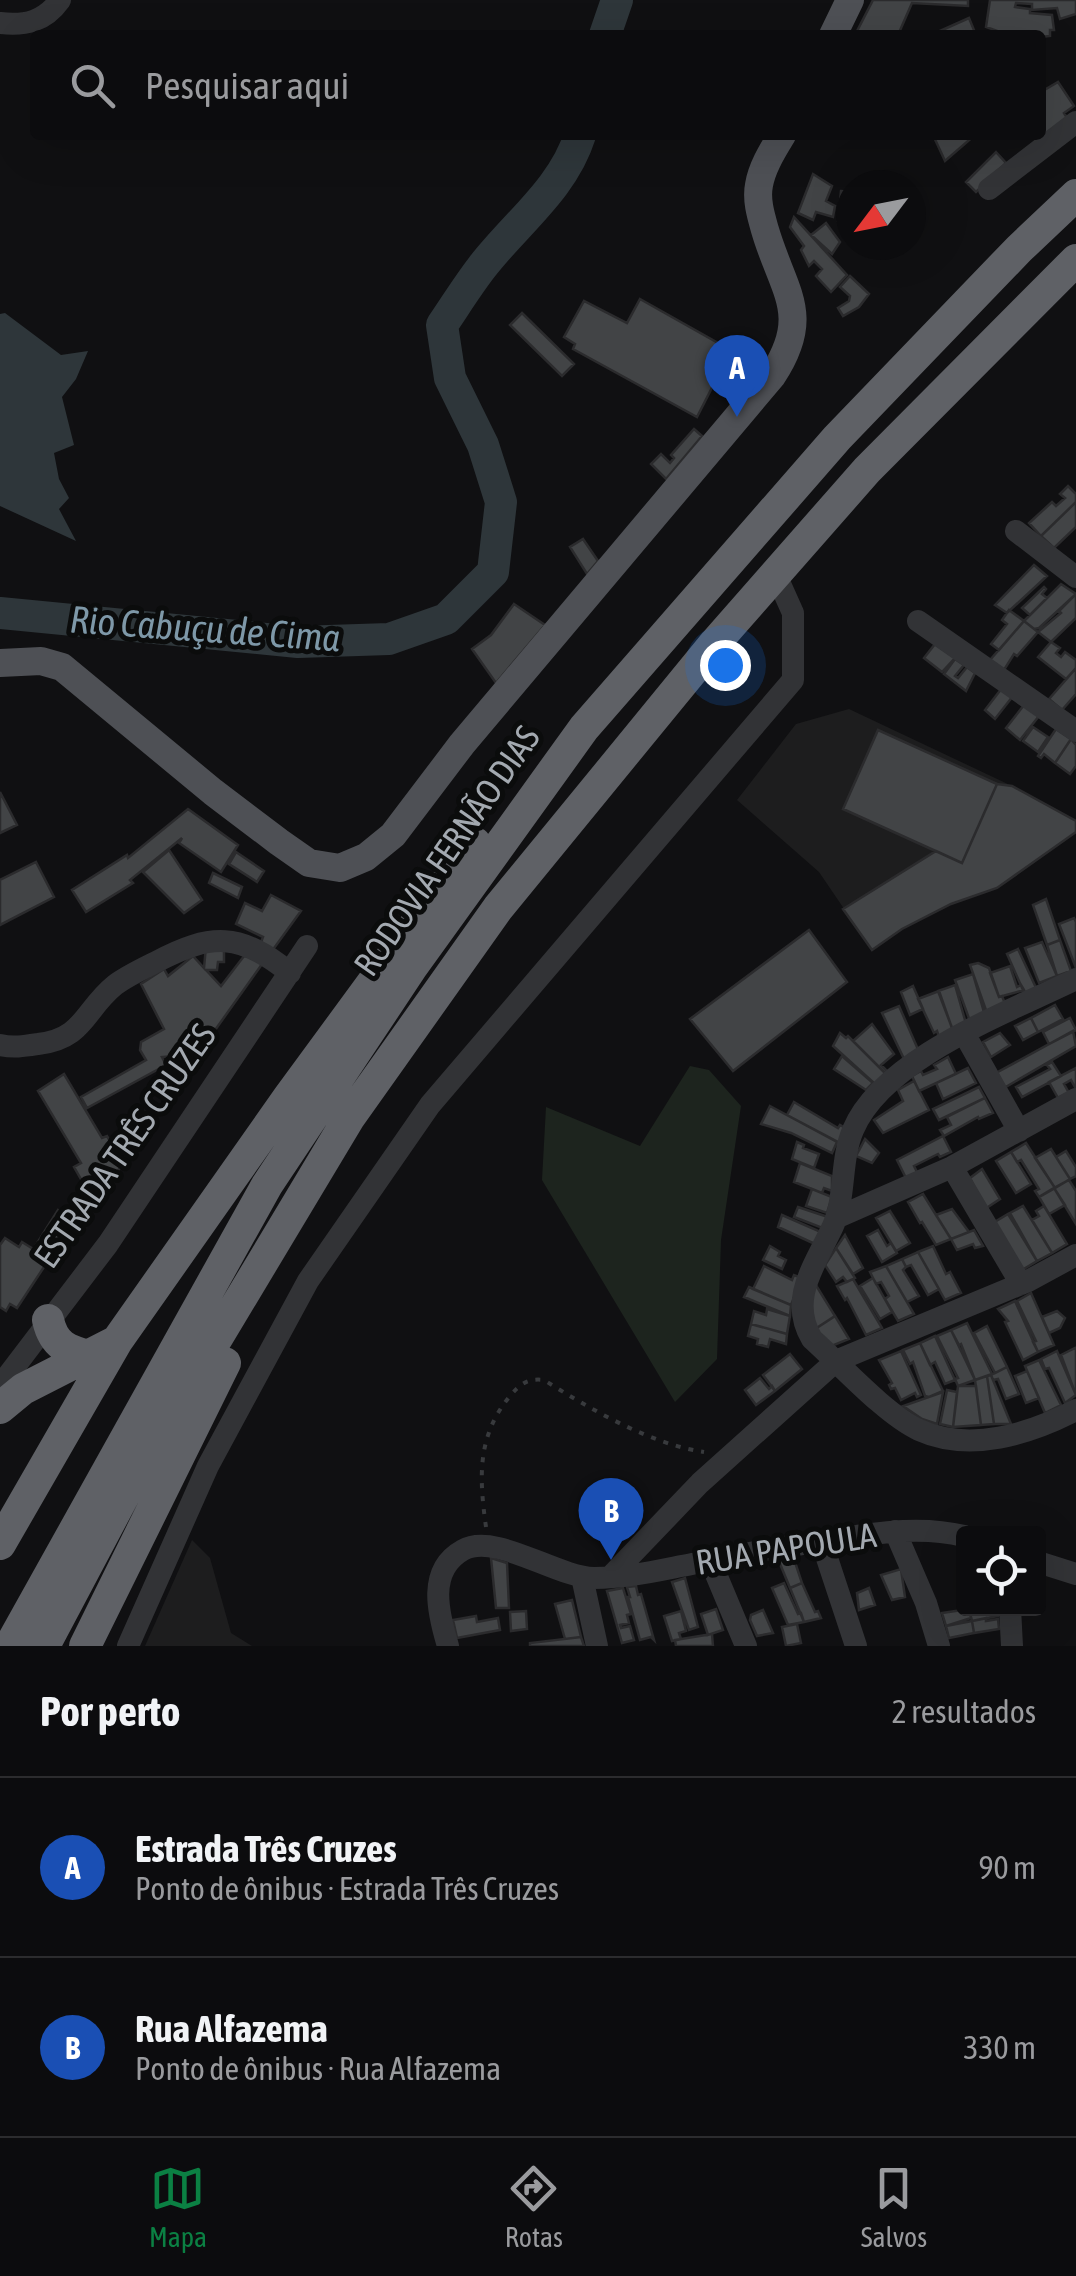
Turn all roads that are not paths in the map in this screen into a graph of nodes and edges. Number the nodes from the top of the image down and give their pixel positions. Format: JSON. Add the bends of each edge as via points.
{"nodes":[{"id":1,"x":60,"y":0,"type":"edge"},
{"id":2,"x":850,"y":0,"type":"edge"},
{"id":3,"x":0,"y":24,"type":"edge"},
{"id":4,"x":836,"y":30,"type":"edge"},
{"id":5,"x":1076,"y":122,"type":"edge"},
{"id":6,"x":780,"y":140,"type":"edge"},
{"id":7,"x":989,"y":189,"type":"dead end"},
{"id":8,"x":1076,"y":196,"type":"edge"},
{"id":9,"x":1076,"y":260,"type":"edge"},
{"id":10,"x":1016,"y":531,"type":"dead end"},
{"id":11,"x":776,"y":574,"type":"junction"},
{"id":12,"x":1076,"y":576,"type":"edge"},
{"id":13,"x":918,"y":620,"type":"dead end"},
{"id":14,"x":0,"y":663,"type":"edge"},
{"id":15,"x":584,"y":728,"type":"junction"},
{"id":16,"x":1076,"y":731,"type":"edge"},
{"id":17,"x":307,"y":946,"type":"dead end"},
{"id":18,"x":290,"y":972,"type":"junction"},
{"id":19,"x":1076,"y":978,"type":"edge"},
{"id":20,"x":964,"y":1035,"type":"junction"},
{"id":21,"x":0,"y":1045,"type":"edge"},
{"id":22,"x":1076,"y":1099,"type":"edge"},
{"id":23,"x":360,"y":1104,"type":"junction"},
{"id":24,"x":1019,"y":1131,"type":"junction"},
{"id":25,"x":952,"y":1168,"type":"junction"},
{"id":26,"x":836,"y":1218,"type":"junction"},
{"id":27,"x":1076,"y":1254,"type":"edge"},
{"id":28,"x":1021,"y":1284,"type":"junction"},
{"id":29,"x":48,"y":1320,"type":"junction"},
{"id":30,"x":104,"y":1349,"type":"junction"},
{"id":31,"x":836,"y":1361,"type":"junction"},
{"id":32,"x":0,"y":1386,"type":"edge"},
{"id":33,"x":0,"y":1408,"type":"edge"},
{"id":34,"x":1076,"y":1410,"type":"edge"},
{"id":35,"x":895,"y":1531,"type":"junction"},
{"id":36,"x":956,"y":1535,"type":"edge"},
{"id":37,"x":820,"y":1540,"type":"junction"},
{"id":38,"x":0,"y":1544,"type":"edge"},
{"id":39,"x":710,"y":1560,"type":"junction"},
{"id":40,"x":1046,"y":1565,"type":"edge"},
{"id":41,"x":1076,"y":1574,"type":"edge"},
{"id":42,"x":582,"y":1576,"type":"junction"},
{"id":43,"x":610,"y":1577,"type":"junction"},
{"id":44,"x":1010,"y":1616,"type":"edge"},
{"id":45,"x":10,"y":1646,"type":"edge"},
{"id":46,"x":44,"y":1646,"type":"edge"},
{"id":47,"x":86,"y":1646,"type":"edge"},
{"id":48,"x":128,"y":1646,"type":"edge"},
{"id":49,"x":448,"y":1646,"type":"edge"},
{"id":50,"x":597,"y":1646,"type":"edge"},
{"id":51,"x":746,"y":1646,"type":"edge"},
{"id":52,"x":856,"y":1646,"type":"edge"},
{"id":53,"x":940,"y":1646,"type":"edge"},
{"id":54,"x":1012,"y":1646,"type":"edge"}],
"edges":[{"from":1,"to":3,"type":"street","via":[[50,15]]},
{"from":2,"to":4,"type":"main road"},
{"from":5,"to":7,"type":"street"},
{"from":6,"to":14,"type":"main road","via":[[758,185],[772,255],[793,306],[786,354],[393,835],[366,857],[340,868],[309,863],[62,666]]},
{"from":8,"to":15,"type":"highway","name":"RODOVIA FERNÃO DIAS","via":[[838,438]]},
{"from":9,"to":11,"type":"highway","via":[[867,470]]},
{"from":10,"to":12,"type":"street"},
{"from":11,"to":23,"type":"highway","via":[[498,908]]},
{"from":11,"to":48,"type":"street","via":[[793,613],[793,680],[430,1106],[308,1281],[208,1466]]},
{"from":13,"to":16,"type":"street"},
{"from":15,"to":30,"type":"highway","via":[[536,765],[431,900]]},
{"from":15,"to":45,"type":"highway","name":"RODOVIA FERNÃO DIAS","via":[[412,966],[267,1185]]},
{"from":17,"to":18,"type":"street","name":"ESTRADA TRÊS CRUZES"},
{"from":18,"to":21,"type":"street","via":[[242,943],[207,941],[116,984],[73,1033],[56,1042]]},
{"from":18,"to":29,"type":"street","name":"ESTRADA TRÊS CRUZES","via":[[108,1244]]},
{"from":19,"to":20,"type":"street"},
{"from":20,"to":24,"type":"street"},
{"from":20,"to":26,"type":"street","via":[[897,1073],[872,1096],[852,1130]]},
{"from":22,"to":24,"type":"street"},
{"from":23,"to":46,"type":"highway","via":[[133,1478]]},
{"from":23,"to":47,"type":"highway"},
{"from":24,"to":25,"type":"street"},
{"from":25,"to":26,"type":"street"},
{"from":25,"to":28,"type":"street"},
{"from":26,"to":31,"type":"street","via":[[800,1304],[812,1339]]},
{"from":27,"to":28,"type":"street"},
{"from":28,"to":31,"type":"street"},
{"from":29,"to":30,"type":"highway","via":[[56,1343],[68,1351]]},
{"from":29,"to":32,"type":"street","name":"ESTRADA TRÊS CRUZES"},
{"from":30,"to":33,"type":"highway","via":[[23,1389]]},
{"from":30,"to":38,"type":"highway"},
{"from":31,"to":34,"type":"street","via":[[903,1420],[948,1437],[1008,1437]]},
{"from":31,"to":43,"type":"street","via":[[700,1483]]},
{"from":35,"to":36,"type":"street","name":"RUA PAPOULA"},
{"from":35,"to":37,"type":"street","name":"RUA PAPOULA"},
{"from":35,"to":53,"type":"street","name":"RUA PAPOULA"},
{"from":37,"to":39,"type":"street","name":"RUA PAPOULA"},
{"from":37,"to":52,"type":"street"},
{"from":39,"to":43,"type":"street","name":"RUA PAPOULA"},
{"from":39,"to":51,"type":"street"},
{"from":40,"to":41,"type":"street"},
{"from":42,"to":43,"type":"street","name":"RUA PAPOULA"},
{"from":42,"to":49,"type":"street","name":"RUA PAPOULA","via":[[489,1546],[467,1548],[447,1561],[439,1580]]},
{"from":42,"to":50,"type":"street"},
{"from":44,"to":54,"type":"street"}]}
